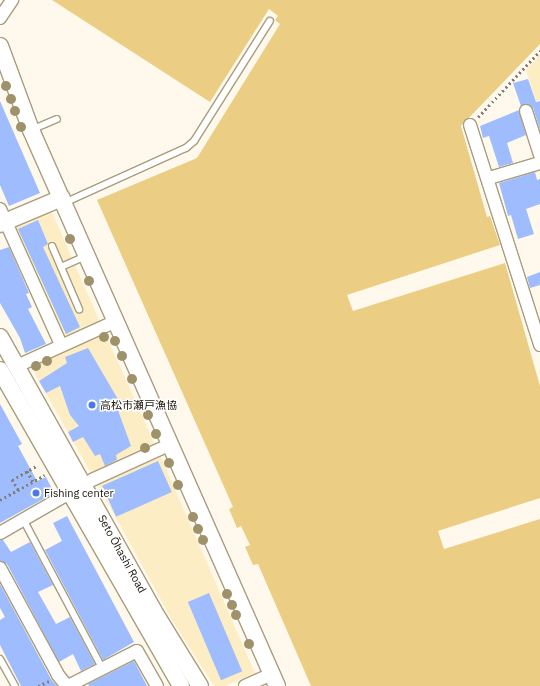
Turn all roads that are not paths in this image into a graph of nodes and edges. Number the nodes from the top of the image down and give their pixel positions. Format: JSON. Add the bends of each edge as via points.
{"nodes":[{"id":1,"x":12,"y":0,"type":"edge"},
{"id":2,"x":0,"y":18,"type":"edge"},
{"id":3,"x":270,"y":21,"type":"dead end"},
{"id":4,"x":0,"y":46,"type":"edge"},
{"id":5,"x":526,"y":111,"type":"dead end"},
{"id":6,"x":57,"y":119,"type":"dead end"},
{"id":7,"x":470,"y":124,"type":"road end"},
{"id":8,"x":31,"y":130,"type":"junction"},
{"id":9,"x":540,"y":155,"type":"edge"},
{"id":10,"x":540,"y":163,"type":"edge"},
{"id":11,"x":489,"y":178,"type":"junction"},
{"id":12,"x":63,"y":200,"type":"junction"},
{"id":13,"x":2,"y":218,"type":"edge"},
{"id":14,"x":52,"y":246,"type":"dead end"},
{"id":15,"x":87,"y":255,"type":"junction"},
{"id":16,"x":61,"y":267,"type":"junction"},
{"id":17,"x":534,"y":307,"type":"edge"},
{"id":18,"x":79,"y":309,"type":"dead end"},
{"id":19,"x":116,"y":321,"type":"junction"},
{"id":20,"x":0,"y":337,"type":"edge"},
{"id":21,"x":61,"y":345,"type":"junction"},
{"id":22,"x":540,"y":345,"type":"edge"},
{"id":23,"x":17,"y":366,"type":"junction"},
{"id":24,"x":0,"y":370,"type":"edge"},
{"id":25,"x":171,"y":444,"type":"junction"},
{"id":26,"x":84,"y":486,"type":"junction"},
{"id":27,"x":70,"y":495,"type":"junction"},
{"id":28,"x":24,"y":521,"type":"junction"},
{"id":29,"x":0,"y":533,"type":"edge"},
{"id":30,"x":0,"y":568,"type":"edge"},
{"id":31,"x":0,"y":659,"type":"edge"},
{"id":32,"x":102,"y":668,"type":"junction"},
{"id":33,"x":275,"y":680,"type":"edge"},
{"id":34,"x":15,"y":686,"type":"edge"},
{"id":35,"x":68,"y":686,"type":"edge"},
{"id":36,"x":157,"y":686,"type":"edge"},
{"id":37,"x":181,"y":686,"type":"edge"},
{"id":38,"x":200,"y":686,"type":"edge"},
{"id":39,"x":245,"y":686,"type":"edge"}],
"edges":[{"from":1,"to":2,"type":"street"},
{"from":3,"to":12,"type":"lane","via":[[194,141],[186,148]]},
{"from":4,"to":8,"type":"street"},
{"from":5,"to":9,"type":"street"},
{"from":6,"to":8,"type":"lane"},
{"from":7,"to":11,"type":"street"},
{"from":8,"to":12,"type":"street"},
{"from":10,"to":11,"type":"street"},
{"from":11,"to":17,"type":"street"},
{"from":12,"to":13,"type":"street"},
{"from":12,"to":15,"type":"street"},
{"from":13,"to":21,"type":"street"},
{"from":14,"to":16,"type":"lane"},
{"from":15,"to":16,"type":"lane"},
{"from":15,"to":19,"type":"street"},
{"from":16,"to":18,"type":"lane"},
{"from":17,"to":22,"type":"street"},
{"from":19,"to":21,"type":"street"},
{"from":19,"to":25,"type":"street"},
{"from":20,"to":23,"type":"street","name":"Seto Ōhashi Road"},
{"from":21,"to":23,"type":"street"},
{"from":23,"to":26,"type":"street","name":"Seto Ōhashi Road"},
{"from":24,"to":27,"type":"street","name":"Seto Ōhashi Road"},
{"from":25,"to":26,"type":"street"},
{"from":25,"to":33,"type":"street"},
{"from":26,"to":27,"type":"street"},
{"from":26,"to":38,"type":"street","name":"Seto Ōhashi Road","via":[[164,630]]},
{"from":27,"to":28,"type":"street"},
{"from":27,"to":37,"type":"street","name":"Seto Ōhashi Road"},
{"from":28,"to":29,"type":"street"},
{"from":28,"to":32,"type":"lane"},
{"from":30,"to":35,"type":"street","via":[[58,676]]},
{"from":31,"to":34,"type":"lane"},
{"from":32,"to":35,"type":"street"},
{"from":32,"to":36,"type":"street","via":[[137,651]]},
{"from":33,"to":39,"type":"street"}]}
